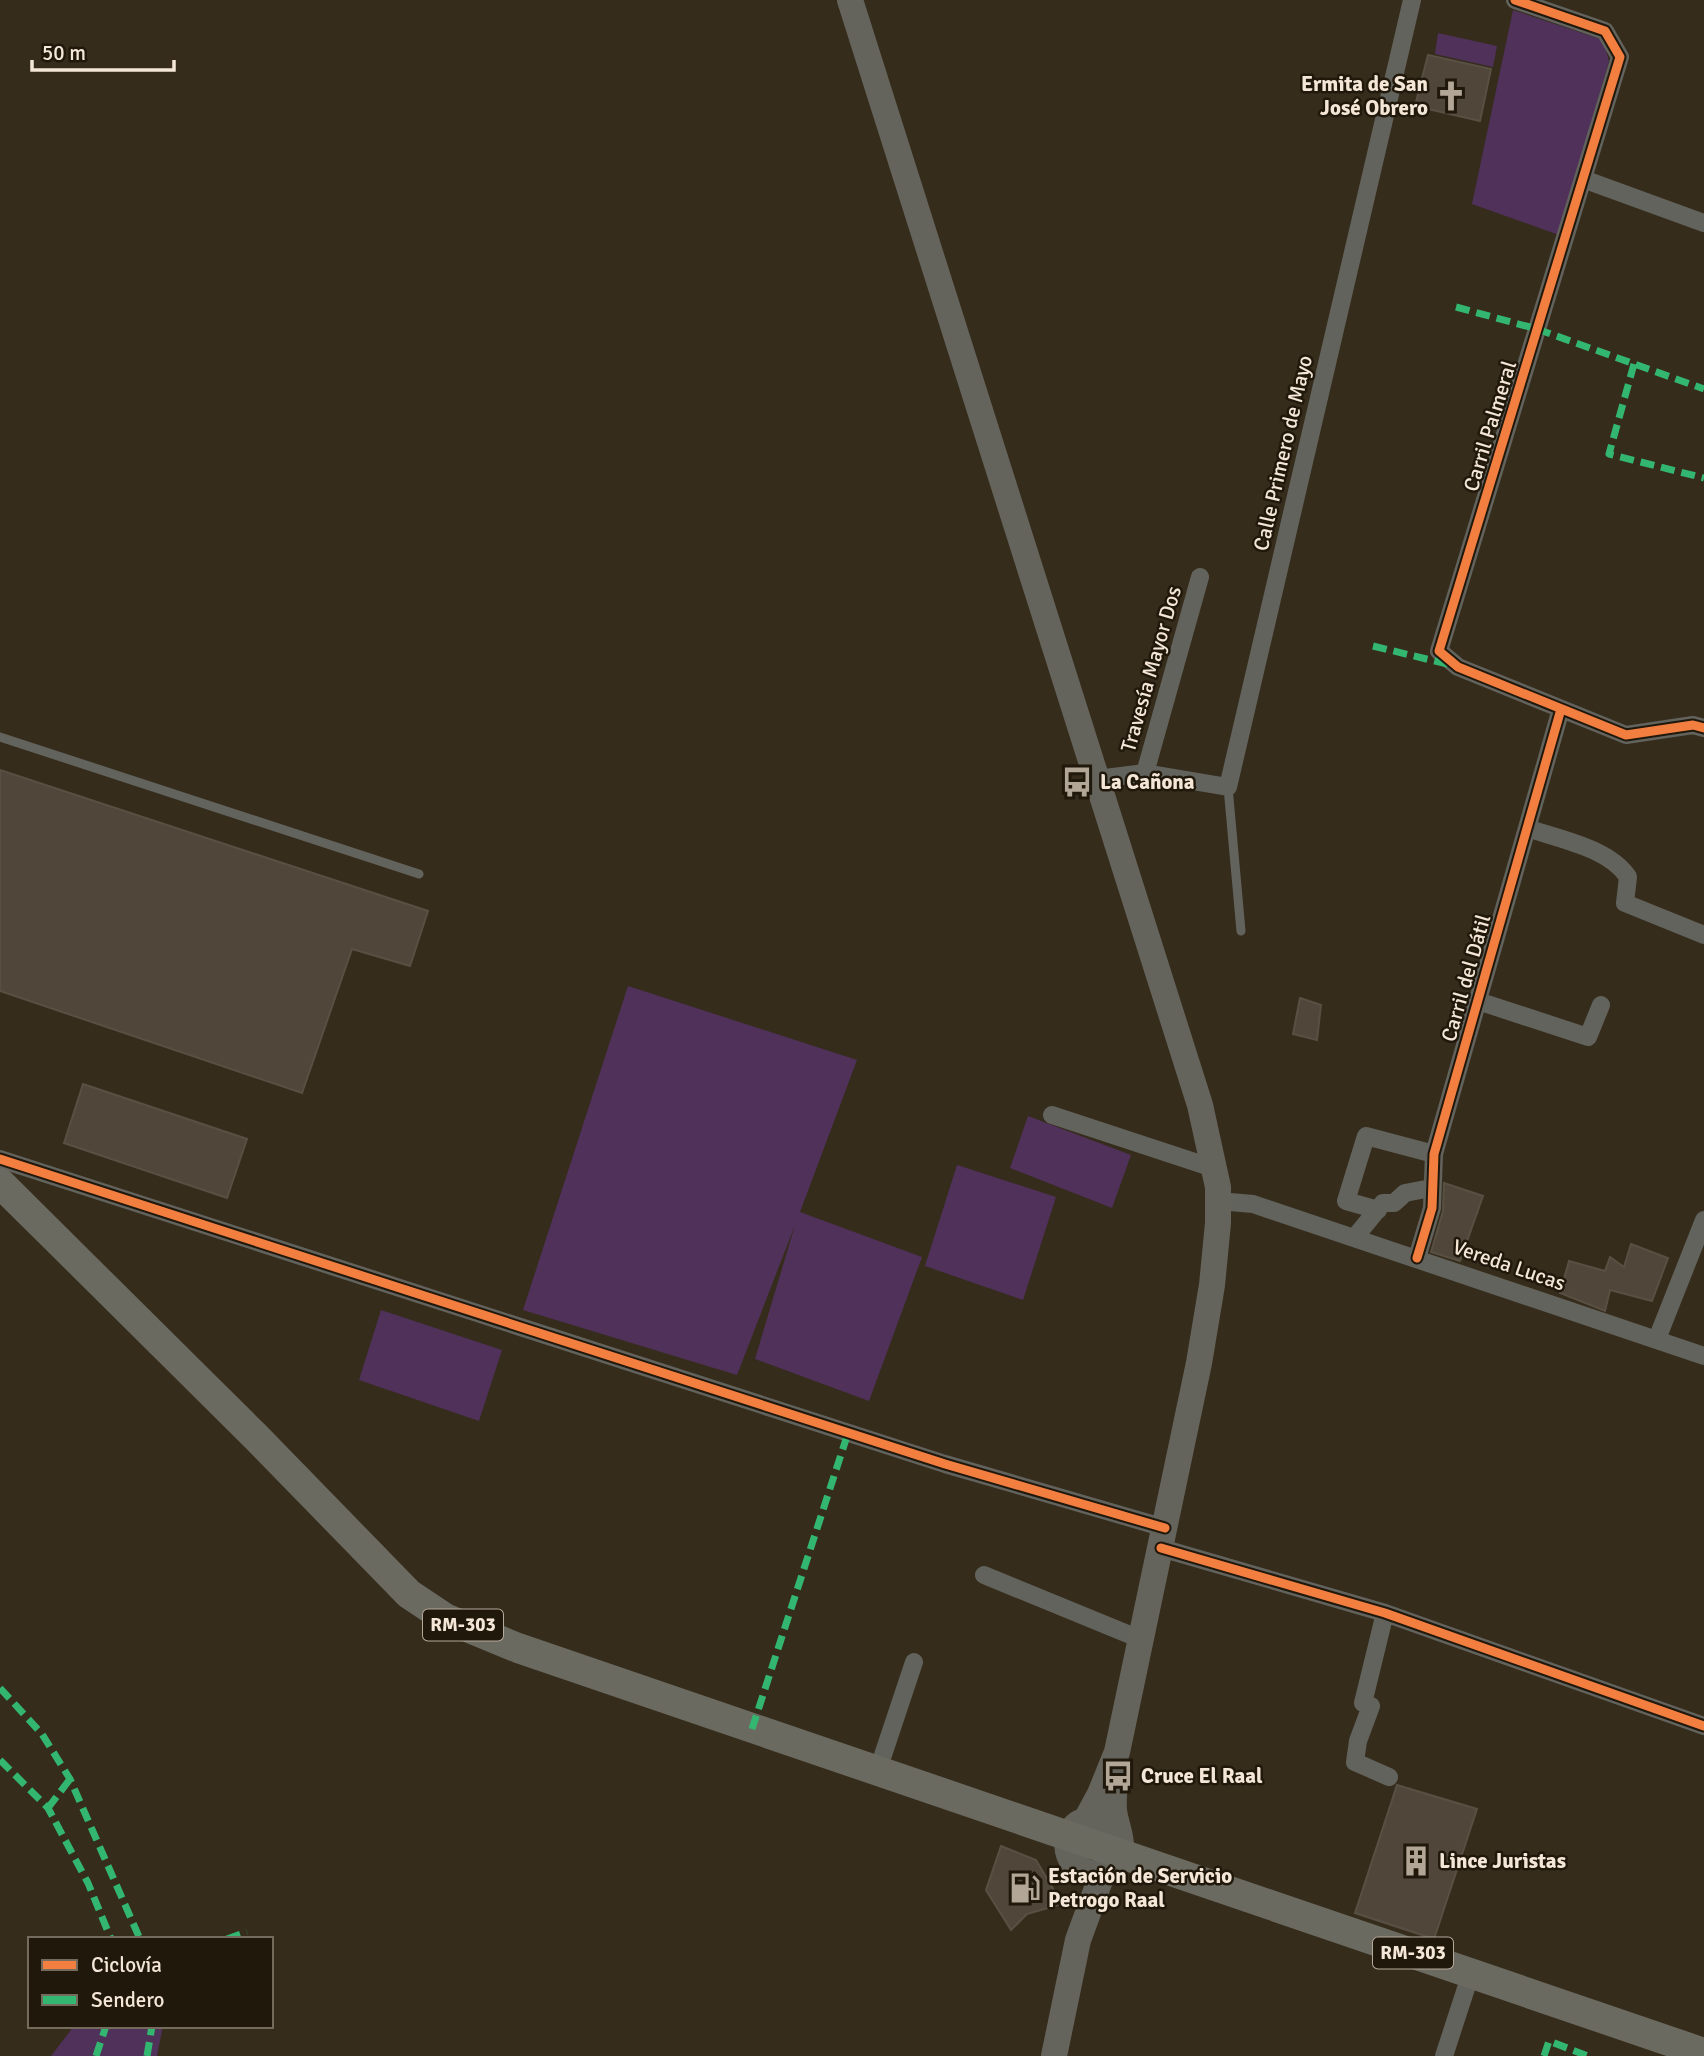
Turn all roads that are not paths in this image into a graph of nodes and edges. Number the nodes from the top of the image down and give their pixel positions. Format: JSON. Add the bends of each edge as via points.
{"nodes":[{"id":1,"x":850,"y":0,"type":"edge"},
{"id":2,"x":1412,"y":0,"type":"edge"},
{"id":3,"x":1516,"y":0,"type":"edge"},
{"id":4,"x":1583,"y":179,"type":"junction"},
{"id":5,"x":1704,"y":223,"type":"edge"},
{"id":6,"x":1200,"y":577,"type":"dead end"},
{"id":7,"x":1561,"y":709,"type":"junction"},
{"id":8,"x":1704,"y":728,"type":"edge"},
{"id":9,"x":0,"y":737,"type":"edge"},
{"id":10,"x":1145,"y":773,"type":"junction"},
{"id":11,"x":1097,"y":779,"type":"junction"},
{"id":12,"x":1228,"y":787,"type":"junction"},
{"id":13,"x":1527,"y":828,"type":"junction"},
{"id":14,"x":419,"y":874,"type":"dead end"},
{"id":15,"x":1241,"y":930,"type":"dead end"},
{"id":16,"x":1704,"y":935,"type":"edge"},
{"id":17,"x":1478,"y":1000,"type":"junction"},
{"id":18,"x":1601,"y":1005,"type":"dead end"},
{"id":19,"x":1052,"y":1115,"type":"dead end"},
{"id":20,"x":1434,"y":1154,"type":"junction"},
{"id":21,"x":0,"y":1159,"type":"edge"},
{"id":22,"x":1216,"y":1170,"type":"junction"},
{"id":23,"x":0,"y":1183,"type":"edge"},
{"id":24,"x":1431,"y":1188,"type":"junction"},
{"id":25,"x":1219,"y":1201,"type":"junction"},
{"id":26,"x":1378,"y":1210,"type":"junction"},
{"id":27,"x":1704,"y":1220,"type":"edge"},
{"id":28,"x":1354,"y":1237,"type":"junction"},
{"id":29,"x":1417,"y":1258,"type":"junction"},
{"id":30,"x":1657,"y":1339,"type":"junction"},
{"id":31,"x":1704,"y":1356,"type":"edge"},
{"id":32,"x":1163,"y":1538,"type":"junction"},
{"id":33,"x":984,"y":1575,"type":"dead end"},
{"id":34,"x":1385,"y":1613,"type":"junction"},
{"id":35,"x":1140,"y":1639,"type":"junction"},
{"id":36,"x":914,"y":1662,"type":"dead end"},
{"id":37,"x":1704,"y":1726,"type":"edge"},
{"id":38,"x":1117,"y":1752,"type":"junction"},
{"id":39,"x":878,"y":1770,"type":"junction"},
{"id":40,"x":1389,"y":1777,"type":"dead end"},
{"id":41,"x":1076,"y":1839,"type":"junction"},
{"id":42,"x":1114,"y":1853,"type":"junction"},
{"id":43,"x":1078,"y":1940,"type":"junction"},
{"id":44,"x":1471,"y":1973,"type":"junction"},
{"id":45,"x":1704,"y":2053,"type":"edge"},
{"id":46,"x":1054,"y":2056,"type":"edge"},
{"id":47,"x":1444,"y":2056,"type":"edge"}],
"edges":[{"from":1,"to":11,"type":"main road"},
{"from":2,"to":12,"type":"street","name":"Calle Primero de Mayo"},
{"from":3,"to":4,"type":"street","name":"Carril Palmeral","via":[[1605,31],[1620,57]]},
{"from":4,"to":5,"type":"street"},
{"from":4,"to":7,"type":"street","name":"Carril Palmeral","via":[[1439,651],[1458,667]]},
{"from":6,"to":10,"type":"street","name":"Travesía Mayor Dos"},
{"from":7,"to":8,"type":"street","name":"Carril Palmeral","via":[[1626,735],[1693,725]]},
{"from":7,"to":13,"type":"street","name":"Carril del Dátil"},
{"from":9,"to":14,"type":"lane"},
{"from":10,"to":11,"type":"street"},
{"from":10,"to":12,"type":"street"},
{"from":11,"to":22,"type":"main road","via":[[1200,1105]]},
{"from":12,"to":15,"type":"lane"},
{"from":13,"to":16,"type":"street","via":[[1604,856],[1628,877],[1625,903]]},
{"from":13,"to":17,"type":"street","name":"Carril del Dátil"},
{"from":17,"to":18,"type":"street","via":[[1588,1037]]},
{"from":17,"to":20,"type":"street","name":"Carril del Dátil"},
{"from":19,"to":22,"type":"street"},
{"from":20,"to":24,"type":"street","name":"Carril del Dátil"},
{"from":20,"to":26,"type":"street","via":[[1366,1136],[1346,1201]]},
{"from":21,"to":32,"type":"street"},
{"from":22,"to":25,"type":"main road"},
{"from":23,"to":39,"type":"highway","number":"RM-303","via":[[409,1594],[445,1618],[518,1648]]},
{"from":24,"to":26,"type":"street","via":[[1405,1193]]},
{"from":24,"to":29,"type":"street","name":"Carril del Dátil","via":[[1432,1208]]},
{"from":25,"to":28,"type":"street","name":"Vereda Lucas","via":[[1254,1204]]},
{"from":25,"to":32,"type":"main road","via":[[1199,1363]]},
{"from":26,"to":28,"type":"street"},
{"from":27,"to":30,"type":"street"},
{"from":28,"to":29,"type":"street","name":"Vereda Lucas"},
{"from":29,"to":30,"type":"street","name":"Vereda Lucas"},
{"from":30,"to":31,"type":"street","name":"Vereda Lucas"},
{"from":32,"to":34,"type":"street"},
{"from":32,"to":35,"type":"main road"},
{"from":33,"to":35,"type":"street"},
{"from":34,"to":37,"type":"street"},
{"from":34,"to":40,"type":"street","via":[[1363,1703],[1371,1706],[1355,1762]]},
{"from":35,"to":38,"type":"main road"},
{"from":36,"to":39,"type":"street"},
{"from":38,"to":41,"type":"main road"},
{"from":38,"to":42,"type":"main road"},
{"from":39,"to":41,"type":"highway","number":"RM-303"},
{"from":41,"to":42,"type":"highway","number":"RM-303"},
{"from":41,"to":43,"type":"main road"},
{"from":42,"to":43,"type":"main road"},
{"from":42,"to":44,"type":"highway","number":"RM-303"},
{"from":43,"to":46,"type":"main road"},
{"from":44,"to":45,"type":"highway","number":"RM-303"},
{"from":44,"to":47,"type":"street"}]}
